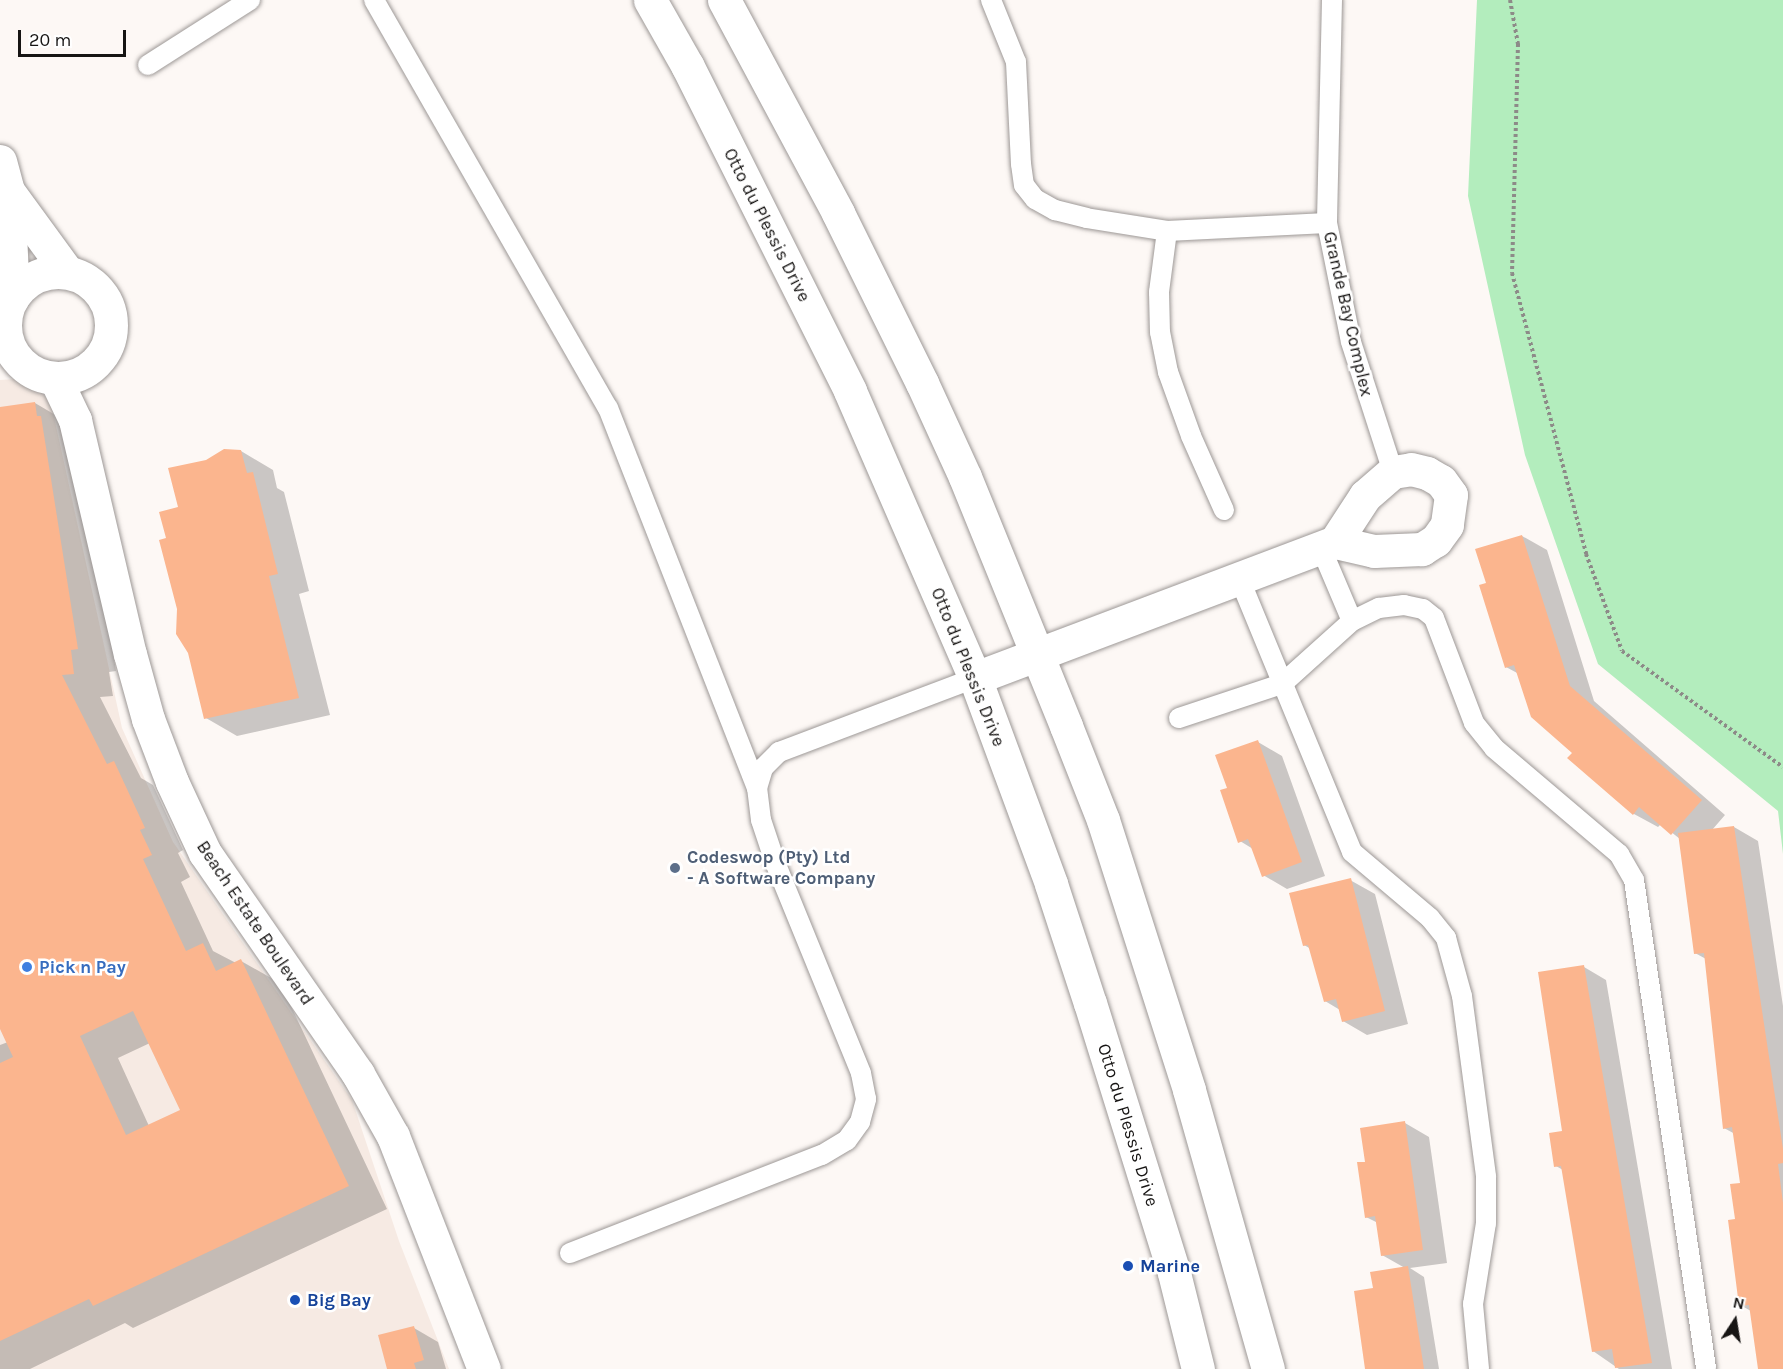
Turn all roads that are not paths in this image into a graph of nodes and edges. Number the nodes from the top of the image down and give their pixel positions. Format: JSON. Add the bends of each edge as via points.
{"nodes":[{"id":1,"x":250,"y":0,"type":"edge"},
{"id":2,"x":374,"y":0,"type":"edge"},
{"id":3,"x":650,"y":0,"type":"edge"},
{"id":4,"x":724,"y":0,"type":"edge"},
{"id":5,"x":991,"y":0,"type":"edge"},
{"id":6,"x":1332,"y":0,"type":"edge"},
{"id":7,"x":148,"y":65,"type":"dead end"},
{"id":8,"x":4,"y":176,"type":"edge"},
{"id":9,"x":1327,"y":223,"type":"junction"},
{"id":10,"x":1167,"y":231,"type":"junction"},
{"id":11,"x":68,"y":272,"type":"junction"},
{"id":12,"x":13,"y":297,"type":"junction"},
{"id":13,"x":86,"y":370,"type":"junction"},
{"id":14,"x":55,"y":378,"type":"junction"},
{"id":15,"x":75,"y":420,"type":"junction"},
{"id":16,"x":1393,"y":472,"type":"junction"},
{"id":17,"x":1224,"y":510,"type":"dead end"},
{"id":18,"x":1328,"y":545,"type":"junction"},
{"id":19,"x":1240,"y":580,"type":"junction"},
{"id":20,"x":1352,"y":621,"type":"junction"},
{"id":21,"x":1036,"y":656,"type":"junction"},
{"id":22,"x":975,"y":678,"type":"junction"},
{"id":23,"x":1282,"y":684,"type":"junction"},
{"id":24,"x":1179,"y":718,"type":"dead end"},
{"id":25,"x":757,"y":788,"type":"junction"},
{"id":26,"x":570,"y":1253,"type":"dead end"},
{"id":27,"x":484,"y":1369,"type":"edge"},
{"id":28,"x":1198,"y":1369,"type":"edge"},
{"id":29,"x":1268,"y":1369,"type":"edge"},
{"id":30,"x":1479,"y":1369,"type":"edge"},
{"id":31,"x":1706,"y":1369,"type":"edge"}],
"edges":[{"from":1,"to":7,"type":"lane"},
{"from":2,"to":25,"type":"lane","via":[[608,408]]},
{"from":3,"to":22,"type":"main road","name":"Otto du Plessis Drive","via":[[850,391]]},
{"from":4,"to":21,"type":"main road","via":[[838,213],[922,383],[965,477]]},
{"from":5,"to":10,"type":"lane","name":"Grande Bay Complex","via":[[1016,62],[1024,185],[1055,210]]},
{"from":6,"to":9,"type":"lane","name":"Grande Bay Complex"},
{"from":8,"to":11,"type":"main road"},
{"from":8,"to":12,"type":"main road"},
{"from":9,"to":10,"type":"lane","name":"Grande Bay Complex"},
{"from":9,"to":16,"type":"lane","name":"Grande Bay Complex","via":[[1351,342]]},
{"from":10,"to":17,"type":"lane","via":[[1159,292],[1166,362],[1191,436]]},
{"from":11,"to":12,"type":"main road","via":[[36,276]]},
{"from":11,"to":13,"type":"main road","via":[[87,280],[102,295],[110,315],[110,336],[102,355]]},
{"from":12,"to":14,"type":"main road","via":[[6,312],[9,346],[21,364]]},
{"from":13,"to":14,"type":"main road"},
{"from":13,"to":15,"type":"main road","name":"Beach Estate Boulevard"},
{"from":14,"to":15,"type":"main road","name":"Beach Estate Boulevard"},
{"from":15,"to":27,"type":"main road","name":"Beach Estate Boulevard","via":[[133,665],[172,782],[205,854],[358,1074],[393,1136]]},
{"from":16,"to":18,"type":"main road","via":[[1365,496]]},
{"from":16,"to":18,"type":"main road","via":[[1427,472],[1441,481],[1451,495],[1447,525],[1436,540],[1422,549],[1398,552]]},
{"from":18,"to":19,"type":"main road"},
{"from":18,"to":20,"type":"lane"},
{"from":19,"to":21,"type":"main road"},
{"from":19,"to":23,"type":"lane"},
{"from":20,"to":23,"type":"lane"},
{"from":20,"to":31,"type":"lane","via":[[1379,608],[1404,605],[1423,609],[1434,618],[1474,723],[1494,748],[1619,854],[1634,880],[1671,1110]]},
{"from":21,"to":22,"type":"main road"},
{"from":21,"to":29,"type":"main road","via":[[1102,820],[1193,1101]]},
{"from":22,"to":25,"type":"lane","via":[[779,752],[763,768]]},
{"from":22,"to":28,"type":"main road","name":"Otto du Plessis Drive","via":[[1090,1003],[1174,1273]]},
{"from":23,"to":24,"type":"lane"},
{"from":23,"to":30,"type":"lane","via":[[1352,852],[1430,918],[1446,938],[1454,965],[1462,996],[1486,1177],[1486,1223],[1473,1304]]},
{"from":25,"to":26,"type":"lane","via":[[761,820],[776,862],[861,1073],[866,1099],[860,1122],[847,1140],[822,1155]]}]}
